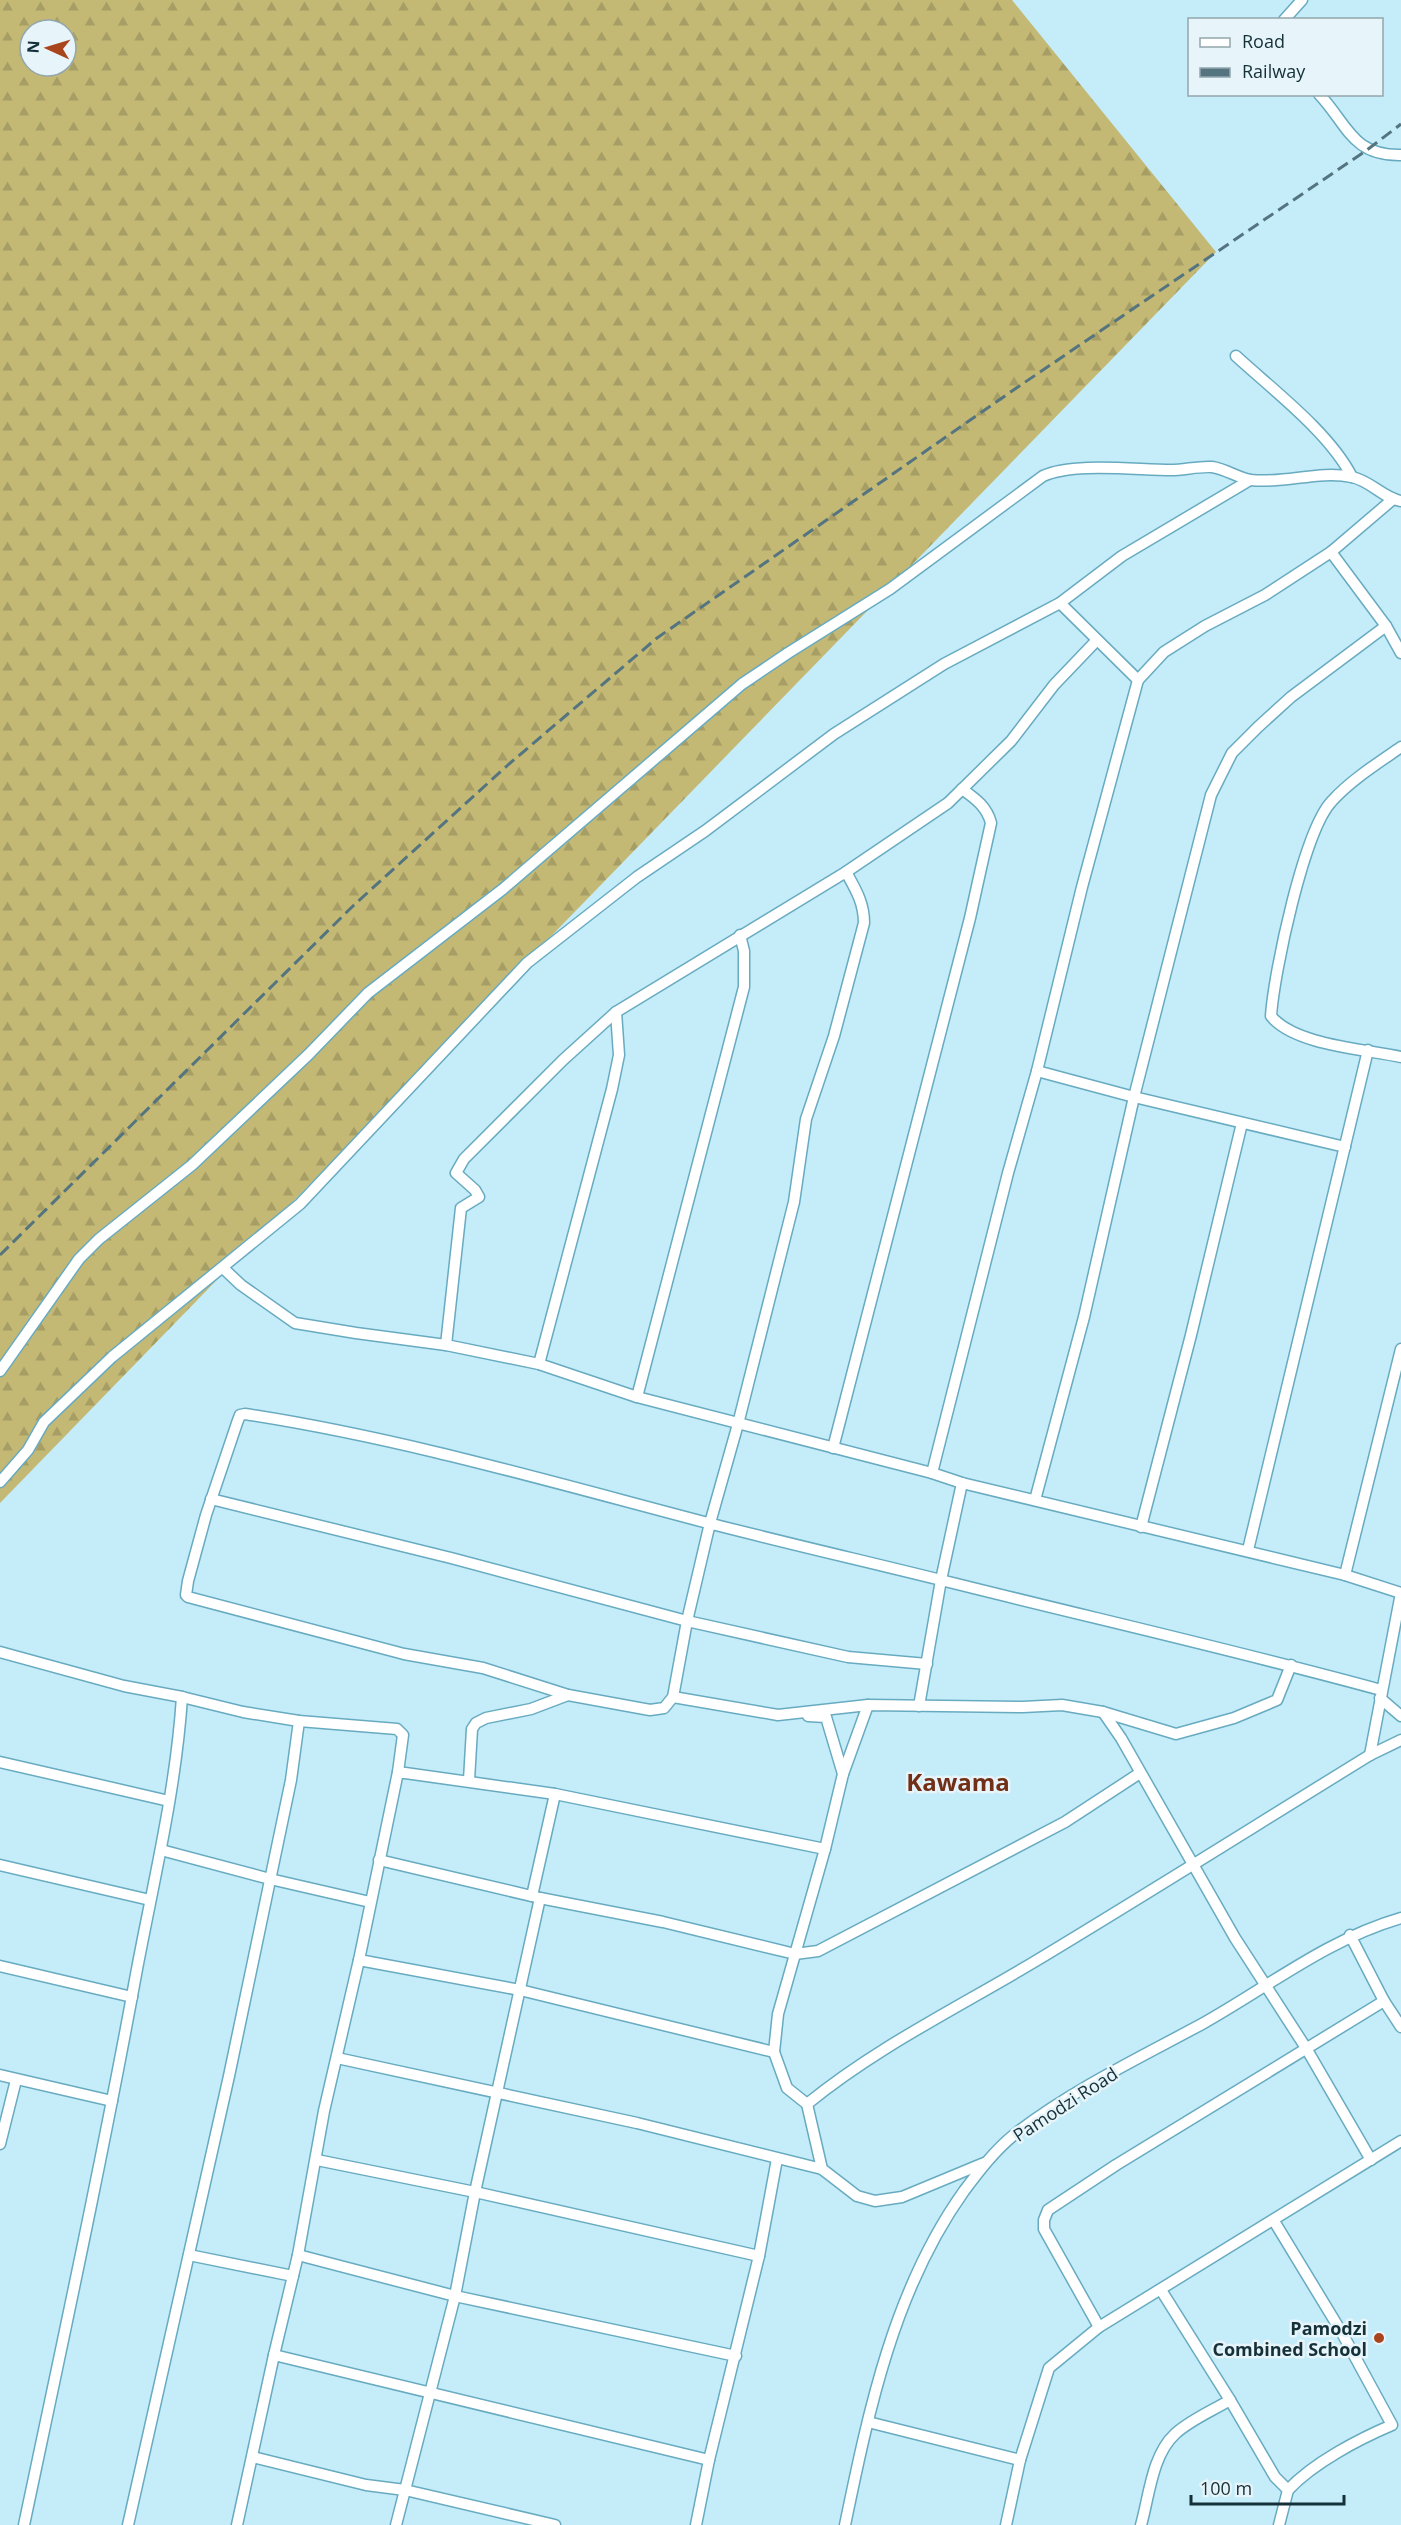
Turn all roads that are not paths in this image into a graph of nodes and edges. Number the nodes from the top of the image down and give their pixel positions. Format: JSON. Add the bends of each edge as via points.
{"nodes":[{"id":1,"x":1302,"y":0,"type":"edge"},
{"id":2,"x":1286,"y":18,"type":"edge"},
{"id":3,"x":1321,"y":96,"type":"edge"},
{"id":4,"x":1401,"y":155,"type":"edge"},
{"id":5,"x":1236,"y":356,"type":"dead end"},
{"id":6,"x":1352,"y":477,"type":"junction"},
{"id":7,"x":1250,"y":480,"type":"junction"},
{"id":8,"x":1396,"y":500,"type":"edge"},
{"id":9,"x":1331,"y":552,"type":"junction"},
{"id":10,"x":1060,"y":603,"type":"junction"},
{"id":11,"x":1386,"y":626,"type":"junction"},
{"id":12,"x":1097,"y":640,"type":"junction"},
{"id":13,"x":1401,"y":652,"type":"edge"},
{"id":14,"x":1138,"y":680,"type":"junction"},
{"id":15,"x":1401,"y":747,"type":"edge"},
{"id":16,"x":962,"y":789,"type":"junction"},
{"id":17,"x":846,"y":872,"type":"junction"},
{"id":18,"x":740,"y":935,"type":"junction"},
{"id":19,"x":616,"y":1012,"type":"junction"},
{"id":20,"x":1368,"y":1050,"type":"junction"},
{"id":21,"x":1401,"y":1057,"type":"edge"},
{"id":22,"x":1037,"y":1071,"type":"junction"},
{"id":23,"x":1134,"y":1097,"type":"junction"},
{"id":24,"x":1242,"y":1123,"type":"junction"},
{"id":25,"x":1345,"y":1147,"type":"junction"},
{"id":26,"x":223,"y":1268,"type":"junction"},
{"id":27,"x":446,"y":1345,"type":"junction"},
{"id":28,"x":1401,"y":1349,"type":"edge"},
{"id":29,"x":539,"y":1364,"type":"junction"},
{"id":30,"x":0,"y":1371,"type":"edge"},
{"id":31,"x":637,"y":1397,"type":"junction"},
{"id":32,"x":738,"y":1424,"type":"junction"},
{"id":33,"x":833,"y":1448,"type":"junction"},
{"id":34,"x":932,"y":1473,"type":"junction"},
{"id":35,"x":0,"y":1482,"type":"edge"},
{"id":36,"x":962,"y":1483,"type":"junction"},
{"id":37,"x":211,"y":1500,"type":"junction"},
{"id":38,"x":1035,"y":1500,"type":"junction"},
{"id":39,"x":710,"y":1523,"type":"junction"},
{"id":40,"x":1141,"y":1527,"type":"junction"},
{"id":41,"x":1248,"y":1550,"type":"junction"},
{"id":42,"x":1345,"y":1575,"type":"junction"},
{"id":43,"x":941,"y":1580,"type":"junction"},
{"id":44,"x":1401,"y":1593,"type":"edge"},
{"id":45,"x":687,"y":1621,"type":"junction"},
{"id":46,"x":0,"y":1652,"type":"edge"},
{"id":47,"x":927,"y":1664,"type":"junction"},
{"id":48,"x":1292,"y":1665,"type":"junction"},
{"id":49,"x":1380,"y":1694,"type":"junction"},
{"id":50,"x":567,"y":1695,"type":"junction"},
{"id":51,"x":183,"y":1697,"type":"junction"},
{"id":52,"x":673,"y":1697,"type":"junction"},
{"id":53,"x":868,"y":1705,"type":"junction"},
{"id":54,"x":919,"y":1706,"type":"junction"},
{"id":55,"x":1103,"y":1712,"type":"junction"},
{"id":56,"x":778,"y":1715,"type":"junction"},
{"id":57,"x":1401,"y":1716,"type":"edge"},
{"id":58,"x":299,"y":1721,"type":"junction"},
{"id":59,"x":1136,"y":1722,"type":"junction"},
{"id":60,"x":1121,"y":1738,"type":"junction"},
{"id":61,"x":1401,"y":1740,"type":"edge"},
{"id":62,"x":1370,"y":1755,"type":"junction"},
{"id":63,"x":0,"y":1762,"type":"edge"},
{"id":64,"x":398,"y":1772,"type":"junction"},
{"id":65,"x":1140,"y":1773,"type":"junction"},
{"id":66,"x":843,"y":1774,"type":"junction"},
{"id":67,"x":469,"y":1780,"type":"junction"},
{"id":68,"x":555,"y":1794,"type":"junction"},
{"id":69,"x":169,"y":1801,"type":"junction"},
{"id":70,"x":825,"y":1849,"type":"junction"},
{"id":71,"x":160,"y":1850,"type":"junction"},
{"id":72,"x":379,"y":1860,"type":"junction"},
{"id":73,"x":1193,"y":1863,"type":"junction"},
{"id":74,"x":0,"y":1865,"type":"edge"},
{"id":75,"x":270,"y":1879,"type":"junction"},
{"id":76,"x":536,"y":1897,"type":"junction"},
{"id":77,"x":150,"y":1900,"type":"junction"},
{"id":78,"x":370,"y":1902,"type":"junction"},
{"id":79,"x":1401,"y":1918,"type":"edge"},
{"id":80,"x":1350,"y":1935,"type":"junction"},
{"id":81,"x":795,"y":1954,"type":"junction"},
{"id":82,"x":359,"y":1960,"type":"junction"},
{"id":83,"x":0,"y":1966,"type":"edge"},
{"id":84,"x":1266,"y":1985,"type":"junction"},
{"id":85,"x":519,"y":1990,"type":"junction"},
{"id":86,"x":132,"y":1997,"type":"junction"},
{"id":87,"x":1384,"y":2001,"type":"junction"},
{"id":88,"x":1401,"y":2027,"type":"edge"},
{"id":89,"x":1306,"y":2048,"type":"junction"},
{"id":90,"x":774,"y":2052,"type":"junction"},
{"id":91,"x":337,"y":2058,"type":"junction"},
{"id":92,"x":0,"y":2075,"type":"edge"},
{"id":93,"x":16,"y":2080,"type":"junction"},
{"id":94,"x":497,"y":2094,"type":"junction"},
{"id":95,"x":112,"y":2101,"type":"junction"},
{"id":96,"x":807,"y":2104,"type":"junction"},
{"id":97,"x":1401,"y":2142,"type":"edge"},
{"id":98,"x":0,"y":2144,"type":"edge"},
{"id":99,"x":317,"y":2160,"type":"junction"},
{"id":100,"x":777,"y":2160,"type":"junction"},
{"id":101,"x":1371,"y":2160,"type":"junction"},
{"id":102,"x":985,"y":2163,"type":"junction"},
{"id":103,"x":822,"y":2169,"type":"junction"},
{"id":104,"x":475,"y":2192,"type":"junction"},
{"id":105,"x":1274,"y":2222,"type":"junction"},
{"id":106,"x":189,"y":2255,"type":"junction"},
{"id":107,"x":298,"y":2255,"type":"junction"},
{"id":108,"x":759,"y":2256,"type":"junction"},
{"id":109,"x":293,"y":2276,"type":"junction"},
{"id":110,"x":1161,"y":2290,"type":"junction"},
{"id":111,"x":455,"y":2296,"type":"junction"},
{"id":112,"x":1099,"y":2327,"type":"junction"},
{"id":113,"x":273,"y":2355,"type":"junction"},
{"id":114,"x":736,"y":2356,"type":"junction"},
{"id":115,"x":429,"y":2392,"type":"junction"},
{"id":116,"x":1230,"y":2400,"type":"junction"},
{"id":117,"x":868,"y":2422,"type":"junction"},
{"id":118,"x":253,"y":2457,"type":"junction"},
{"id":119,"x":709,"y":2460,"type":"junction"},
{"id":120,"x":1020,"y":2460,"type":"junction"},
{"id":121,"x":405,"y":2490,"type":"junction"},
{"id":122,"x":1288,"y":2490,"type":"junction"},
{"id":123,"x":24,"y":2525,"type":"edge"},
{"id":124,"x":128,"y":2525,"type":"edge"},
{"id":125,"x":237,"y":2525,"type":"edge"},
{"id":126,"x":396,"y":2525,"type":"edge"},
{"id":127,"x":555,"y":2525,"type":"edge"},
{"id":128,"x":696,"y":2525,"type":"edge"},
{"id":129,"x":845,"y":2525,"type":"edge"},
{"id":130,"x":1006,"y":2525,"type":"edge"},
{"id":131,"x":1141,"y":2525,"type":"edge"},
{"id":132,"x":1279,"y":2525,"type":"edge"}],
"edges":[{"from":1,"to":2,"type":"street"},
{"from":3,"to":4,"type":"street","via":[[1367,150]]},
{"from":5,"to":6,"type":"street","via":[[1319,432],[1336,450]]},
{"from":6,"to":7,"type":"street"},
{"from":6,"to":8,"type":"street"},
{"from":7,"to":10,"type":"street","via":[[1122,556]]},
{"from":7,"to":30,"type":"street","via":[[1211,467],[1072,468],[1051,472],[890,589],[761,670],[503,889],[368,993],[192,1165],[99,1239],[79,1259]]},
{"from":8,"to":9,"type":"street"},
{"from":9,"to":11,"type":"street"},
{"from":9,"to":14,"type":"street","via":[[1172,646]]},
{"from":10,"to":12,"type":"street"},
{"from":10,"to":26,"type":"street","via":[[944,664],[834,734],[535,956],[300,1204]]},
{"from":11,"to":13,"type":"street"},
{"from":11,"to":23,"type":"street","via":[[1291,697],[1233,753],[1211,795]]},
{"from":12,"to":14,"type":"street"},
{"from":12,"to":16,"type":"street","via":[[1054,684],[1011,741]]},
{"from":14,"to":22,"type":"street"},
{"from":15,"to":20,"type":"street","via":[[1332,801],[1321,815],[1302,868],[1272,1003],[1271,1016],[1278,1025],[1305,1038]]},
{"from":16,"to":17,"type":"street","via":[[948,803]]},
{"from":16,"to":33,"type":"street","via":[[980,802],[991,823]]},
{"from":17,"to":18,"type":"street"},
{"from":17,"to":32,"type":"street","via":[[860,896],[864,923],[834,1036],[806,1119],[794,1202]]},
{"from":18,"to":19,"type":"street"},
{"from":18,"to":31,"type":"street","via":[[744,987]]},
{"from":19,"to":27,"type":"street","via":[[501,1121],[456,1170],[479,1197],[461,1208]]},
{"from":19,"to":29,"type":"street","via":[[619,1055],[612,1089]]},
{"from":20,"to":21,"type":"street"},
{"from":20,"to":25,"type":"street"},
{"from":22,"to":23,"type":"street"},
{"from":22,"to":34,"type":"street"},
{"from":23,"to":24,"type":"street"},
{"from":23,"to":38,"type":"street","via":[[1084,1317]]},
{"from":24,"to":25,"type":"street"},
{"from":24,"to":40,"type":"street"},
{"from":25,"to":41,"type":"street"},
{"from":26,"to":27,"type":"street","via":[[295,1323]]},
{"from":26,"to":35,"type":"street","via":[[112,1357],[44,1422],[28,1450]]},
{"from":27,"to":29,"type":"street"},
{"from":28,"to":42,"type":"street"},
{"from":29,"to":31,"type":"street"},
{"from":31,"to":32,"type":"street"},
{"from":32,"to":33,"type":"street"},
{"from":32,"to":39,"type":"street"},
{"from":33,"to":34,"type":"street"},
{"from":34,"to":36,"type":"street"},
{"from":36,"to":38,"type":"street"},
{"from":36,"to":43,"type":"street"},
{"from":37,"to":39,"type":"street","via":[[240,1415],[245,1414],[326,1426]]},
{"from":37,"to":45,"type":"street"},
{"from":37,"to":50,"type":"street","via":[[188,1581],[188,1597],[404,1654],[483,1668]]},
{"from":38,"to":40,"type":"street"},
{"from":39,"to":43,"type":"street"},
{"from":39,"to":45,"type":"street"},
{"from":40,"to":41,"type":"street"},
{"from":41,"to":42,"type":"street"},
{"from":42,"to":44,"type":"street"},
{"from":43,"to":47,"type":"street"},
{"from":43,"to":48,"type":"street"},
{"from":44,"to":49,"type":"street"},
{"from":45,"to":47,"type":"street","via":[[848,1657]]},
{"from":45,"to":52,"type":"street"},
{"from":46,"to":51,"type":"street","via":[[124,1686]]},
{"from":47,"to":54,"type":"street"},
{"from":48,"to":49,"type":"street"},
{"from":48,"to":59,"type":"street","via":[[1277,1700],[1234,1718],[1176,1734]]},
{"from":49,"to":57,"type":"street"},
{"from":49,"to":62,"type":"street"},
{"from":50,"to":52,"type":"street","via":[[650,1710],[664,1708]]},
{"from":50,"to":67,"type":"street","via":[[548,1705],[476,1723],[472,1729]]},
{"from":51,"to":58,"type":"street"},
{"from":51,"to":69,"type":"street"},
{"from":52,"to":56,"type":"street"},
{"from":53,"to":54,"type":"street"},
{"from":53,"to":56,"type":"street"},
{"from":53,"to":66,"type":"street"},
{"from":54,"to":55,"type":"street","via":[[1062,1705]]},
{"from":55,"to":59,"type":"street"},
{"from":55,"to":60,"type":"street"},
{"from":56,"to":66,"type":"street","via":[[826,1717]]},
{"from":58,"to":64,"type":"street","via":[[397,1729],[403,1735]]},
{"from":58,"to":75,"type":"street"},
{"from":59,"to":60,"type":"street"},
{"from":60,"to":65,"type":"street"},
{"from":61,"to":62,"type":"street"},
{"from":62,"to":73,"type":"street"},
{"from":63,"to":69,"type":"street"},
{"from":64,"to":67,"type":"street"},
{"from":64,"to":72,"type":"street"},
{"from":65,"to":73,"type":"street"},
{"from":65,"to":81,"type":"street","via":[[1065,1822],[836,1943],[819,1951]]},
{"from":66,"to":70,"type":"street"},
{"from":67,"to":68,"type":"street"},
{"from":68,"to":70,"type":"street"},
{"from":68,"to":76,"type":"street"},
{"from":69,"to":71,"type":"street"},
{"from":70,"to":81,"type":"street"},
{"from":71,"to":75,"type":"street"},
{"from":71,"to":77,"type":"street"},
{"from":72,"to":76,"type":"street"},
{"from":72,"to":78,"type":"street"},
{"from":73,"to":84,"type":"street"},
{"from":73,"to":96,"type":"street","via":[[1023,1968],[926,2022],[840,2077]]},
{"from":74,"to":77,"type":"street"},
{"from":75,"to":78,"type":"street"},
{"from":75,"to":106,"type":"street"},
{"from":76,"to":81,"type":"street"},
{"from":76,"to":85,"type":"street"},
{"from":77,"to":86,"type":"street"},
{"from":78,"to":82,"type":"street"},
{"from":79,"to":80,"type":"street","name":"Pamodzi Road"},
{"from":80,"to":84,"type":"street","name":"Pamodzi Road"},
{"from":80,"to":87,"type":"street"},
{"from":81,"to":90,"type":"street","via":[[778,2014]]},
{"from":82,"to":85,"type":"street"},
{"from":82,"to":91,"type":"street"},
{"from":83,"to":86,"type":"street"},
{"from":84,"to":89,"type":"street"},
{"from":84,"to":102,"type":"street","name":"Pamodzi Road","via":[[1060,2104],[1015,2135]]},
{"from":85,"to":90,"type":"street"},
{"from":85,"to":94,"type":"street"},
{"from":86,"to":95,"type":"street"},
{"from":87,"to":88,"type":"street"},
{"from":87,"to":89,"type":"street"},
{"from":89,"to":101,"type":"street"},
{"from":89,"to":112,"type":"street","via":[[1048,2210],[1044,2229]]},
{"from":90,"to":96,"type":"street","via":[[787,2088]]},
{"from":91,"to":94,"type":"street"},
{"from":91,"to":99,"type":"street"},
{"from":92,"to":93,"type":"street"},
{"from":93,"to":95,"type":"street"},
{"from":93,"to":98,"type":"street"},
{"from":94,"to":100,"type":"street","via":[[648,2126]]},
{"from":94,"to":104,"type":"street"},
{"from":95,"to":123,"type":"street"},
{"from":96,"to":103,"type":"street"},
{"from":97,"to":101,"type":"street"},
{"from":99,"to":104,"type":"street"},
{"from":99,"to":107,"type":"street"},
{"from":100,"to":103,"type":"street"},
{"from":100,"to":108,"type":"street"},
{"from":101,"to":105,"type":"street"},
{"from":102,"to":103,"type":"street","via":[[902,2197],[875,2201],[857,2196]]},
{"from":102,"to":117,"type":"street","name":"Pamodzi Road","via":[[926,2252],[881,2367]]},
{"from":104,"to":108,"type":"street"},
{"from":104,"to":111,"type":"street"},
{"from":105,"to":110,"type":"street"},
{"from":105,"to":122,"type":"street","via":[[1342,2333],[1392,2425],[1360,2438]]},
{"from":106,"to":109,"type":"street"},
{"from":106,"to":124,"type":"street"},
{"from":107,"to":109,"type":"street"},
{"from":107,"to":111,"type":"street"},
{"from":108,"to":114,"type":"street"},
{"from":109,"to":113,"type":"street"},
{"from":110,"to":112,"type":"street"},
{"from":110,"to":116,"type":"street"},
{"from":111,"to":114,"type":"street"},
{"from":111,"to":115,"type":"street"},
{"from":112,"to":120,"type":"street","via":[[1048,2368]]},
{"from":113,"to":115,"type":"street"},
{"from":113,"to":118,"type":"street"},
{"from":114,"to":119,"type":"street"},
{"from":115,"to":119,"type":"street"},
{"from":115,"to":121,"type":"street"},
{"from":116,"to":122,"type":"street","via":[[1275,2477]]},
{"from":116,"to":131,"type":"street","via":[[1176,2433],[1166,2444]]},
{"from":117,"to":120,"type":"street"},
{"from":117,"to":129,"type":"street","name":"Pamodzi Road"},
{"from":118,"to":121,"type":"street","via":[[366,2485]]},
{"from":118,"to":125,"type":"street"},
{"from":119,"to":128,"type":"street"},
{"from":120,"to":130,"type":"street"},
{"from":121,"to":126,"type":"street"},
{"from":121,"to":127,"type":"street"},
{"from":122,"to":132,"type":"street"}]}
